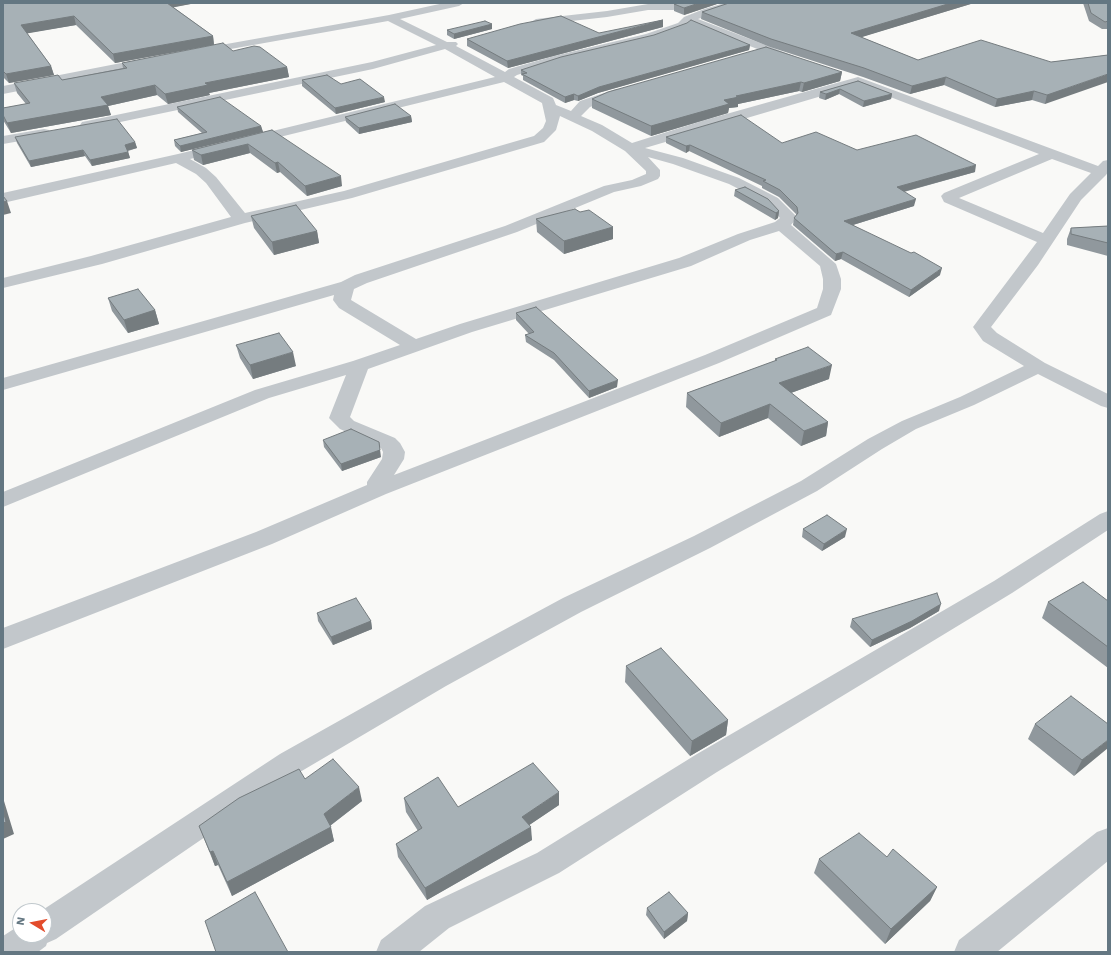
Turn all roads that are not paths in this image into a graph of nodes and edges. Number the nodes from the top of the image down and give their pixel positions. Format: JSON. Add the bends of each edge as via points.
{"nodes":[{"id":1,"x":459,"y":3,"type":"edge"},
{"id":2,"x":701,"y":3,"type":"edge"},
{"id":3,"x":737,"y":3,"type":"edge"},
{"id":4,"x":389,"y":18,"type":"junction"},
{"id":5,"x":688,"y":19,"type":"junction"},
{"id":6,"x":523,"y":25,"type":"edge"},
{"id":7,"x":462,"y":42,"type":"dead end"},
{"id":8,"x":447,"y":46,"type":"junction"},
{"id":9,"x":765,"y":50,"type":"junction"},
{"id":10,"x":186,"y":54,"type":"edge"},
{"id":11,"x":750,"y":54,"type":"edge"},
{"id":12,"x":163,"y":58,"type":"edge"},
{"id":13,"x":800,"y":62,"type":"edge"},
{"id":14,"x":836,"y":74,"type":"edge"},
{"id":15,"x":505,"y":78,"type":"junction"},
{"id":16,"x":858,"y":81,"type":"junction"},
{"id":17,"x":633,"y":89,"type":"edge"},
{"id":18,"x":3,"y":90,"type":"edge"},
{"id":19,"x":552,"y":108,"type":"junction"},
{"id":20,"x":573,"y":116,"type":"junction"},
{"id":21,"x":73,"y":128,"type":"edge"},
{"id":22,"x":59,"y":130,"type":"edge"},
{"id":23,"x":3,"y":140,"type":"edge"},
{"id":24,"x":630,"y":148,"type":"junction"},
{"id":25,"x":1051,"y":154,"type":"junction"},
{"id":26,"x":178,"y":158,"type":"junction"},
{"id":27,"x":1102,"y":175,"type":"edge"},
{"id":28,"x":3,"y":198,"type":"edge"},
{"id":29,"x":241,"y":219,"type":"junction"},
{"id":30,"x":781,"y":225,"type":"junction"},
{"id":31,"x":1047,"y":240,"type":"junction"},
{"id":32,"x":3,"y":283,"type":"edge"},
{"id":33,"x":347,"y":286,"type":"junction"},
{"id":34,"x":414,"y":346,"type":"junction"},
{"id":35,"x":360,"y":365,"type":"junction"},
{"id":36,"x":1038,"y":367,"type":"junction"},
{"id":37,"x":3,"y":384,"type":"edge"},
{"id":38,"x":1108,"y":402,"type":"edge"},
{"id":39,"x":378,"y":490,"type":"junction"},
{"id":40,"x":3,"y":500,"type":"edge"},
{"id":41,"x":1108,"y":520,"type":"edge"},
{"id":42,"x":3,"y":639,"type":"edge"},
{"id":43,"x":1108,"y":842,"type":"edge"},
{"id":44,"x":52,"y":923,"type":"edge"},
{"id":45,"x":22,"y":943,"type":"edge"},
{"id":46,"x":9,"y":952,"type":"edge"},
{"id":47,"x":393,"y":952,"type":"edge"},
{"id":48,"x":971,"y":952,"type":"edge"}],
"edges":[{"from":1,"to":4,"type":"street"},
{"from":2,"to":6,"type":"street","via":[[648,7]]},
{"from":3,"to":5,"type":"street"},
{"from":4,"to":8,"type":"street"},
{"from":4,"to":10,"type":"street"},
{"from":5,"to":9,"type":"street"},
{"from":5,"to":15,"type":"street","via":[[682,25],[649,37],[558,58],[513,72]]},
{"from":7,"to":8,"type":"street"},
{"from":8,"to":15,"type":"street"},
{"from":8,"to":21,"type":"street","via":[[373,65]]},
{"from":9,"to":11,"type":"street"},
{"from":9,"to":13,"type":"street"},
{"from":12,"to":18,"type":"street"},
{"from":14,"to":16,"type":"street"},
{"from":15,"to":19,"type":"street","via":[[548,101]]},
{"from":15,"to":26,"type":"street"},
{"from":16,"to":24,"type":"street"},
{"from":16,"to":25,"type":"street"},
{"from":17,"to":20,"type":"street","via":[[584,104]]},
{"from":19,"to":20,"type":"street"},
{"from":19,"to":29,"type":"street","via":[[553,121],[549,130],[539,139],[347,195]]},
{"from":20,"to":24,"type":"street"},
{"from":22,"to":23,"type":"street"},
{"from":24,"to":30,"type":"street","via":[[678,161],[734,181],[773,201],[783,210],[788,219]]},
{"from":24,"to":33,"type":"street","via":[[653,170],[653,176],[609,189],[511,229]]},
{"from":25,"to":27,"type":"street"},
{"from":25,"to":31,"type":"street","via":[[949,196],[949,199]]},
{"from":26,"to":28,"type":"street"},
{"from":26,"to":29,"type":"street","via":[[211,180]]},
{"from":27,"to":31,"type":"street","via":[[1075,197]]},
{"from":29,"to":32,"type":"street"},
{"from":30,"to":34,"type":"street","via":[[684,262]]},
{"from":30,"to":39,"type":"street","via":[[828,264],[832,289],[824,311],[712,360]]},
{"from":31,"to":36,"type":"street","via":[[982,327],[990,337]]},
{"from":33,"to":34,"type":"street","via":[[342,296],[345,304]]},
{"from":33,"to":37,"type":"street"},
{"from":34,"to":35,"type":"street"},
{"from":35,"to":39,"type":"street","via":[[339,418],[347,425],[388,443],[392,448],[393,459],[378,482]]},
{"from":35,"to":40,"type":"street","via":[[233,404],[165,435]]},
{"from":36,"to":38,"type":"street"},
{"from":36,"to":44,"type":"street","via":[[909,425],[809,486],[702,542],[572,605],[436,679],[290,763]]},
{"from":39,"to":42,"type":"street","via":[[264,538]]},
{"from":41,"to":47,"type":"street","via":[[1003,587],[707,763],[548,863],[437,917]]},
{"from":43,"to":48,"type":"street"},
{"from":45,"to":46,"type":"street"}]}
